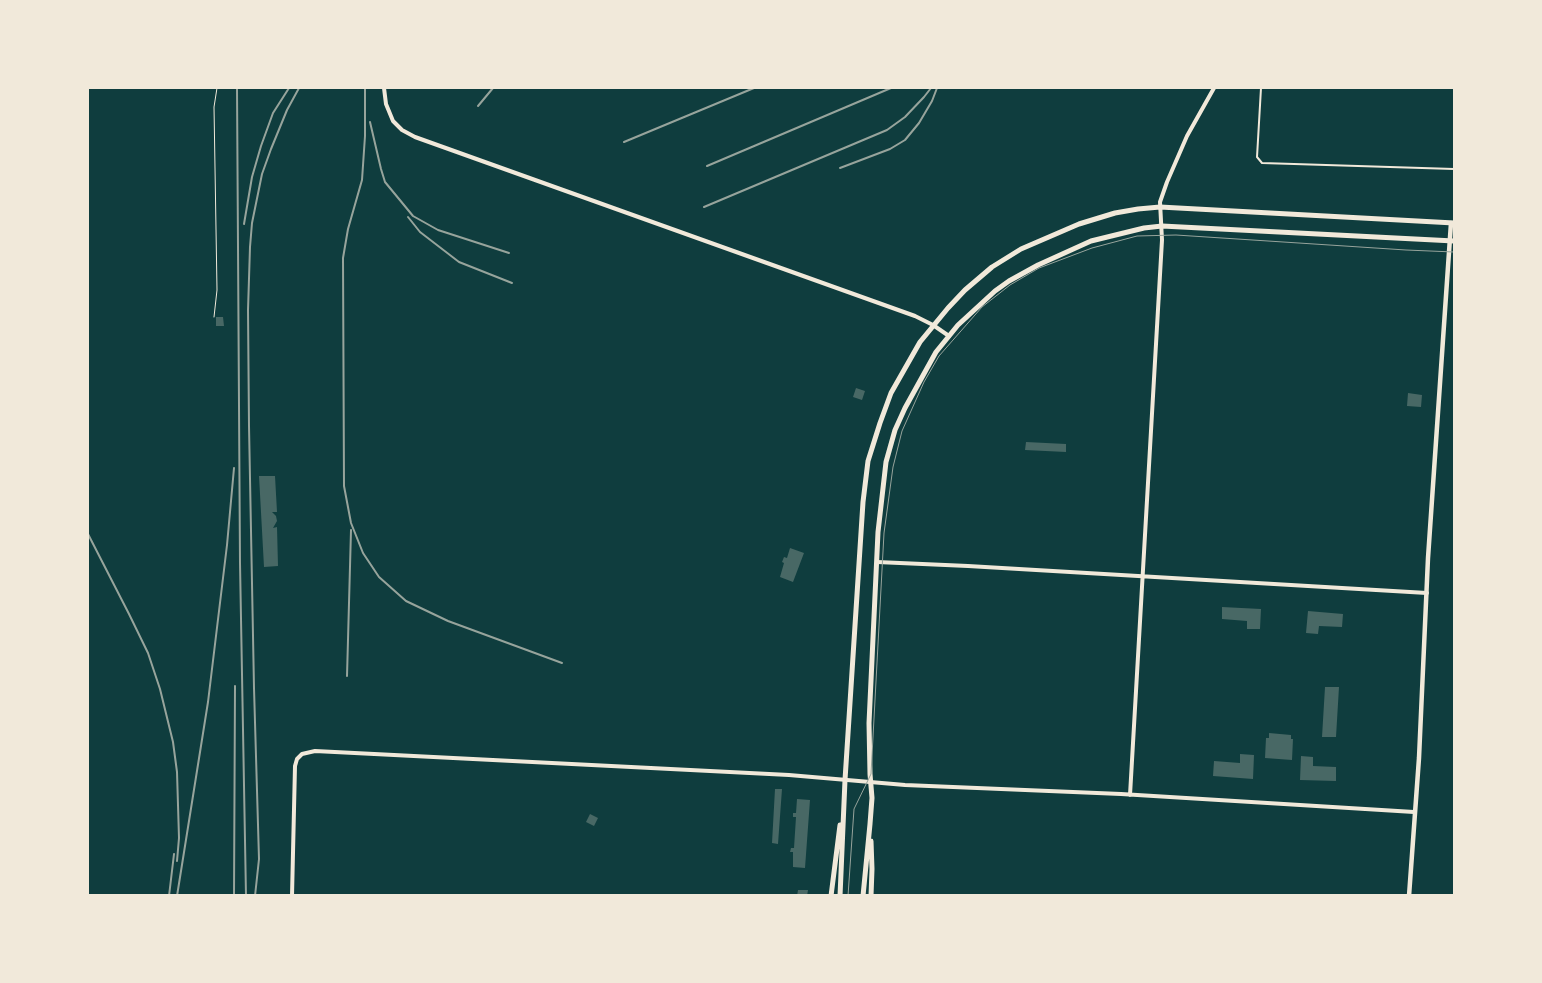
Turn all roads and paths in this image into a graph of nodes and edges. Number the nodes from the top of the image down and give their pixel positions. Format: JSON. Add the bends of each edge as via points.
{"nodes":[{"id":1,"x":217,"y":88,"type":"edge"},
{"id":2,"x":384,"y":88,"type":"edge"},
{"id":3,"x":1214,"y":88,"type":"edge"},
{"id":4,"x":1261,"y":88,"type":"edge"},
{"id":5,"x":1454,"y":168,"type":"edge"},
{"id":6,"x":1160,"y":207,"type":"junction"},
{"id":7,"x":1453,"y":223,"type":"edge"},
{"id":8,"x":1162,"y":226,"type":"junction"},
{"id":9,"x":1452,"y":241,"type":"edge"},
{"id":10,"x":1447,"y":263,"type":"junction"},
{"id":11,"x":1454,"y":263,"type":"edge"},
{"id":12,"x":214,"y":317,"type":"dead end"},
{"id":13,"x":933,"y":325,"type":"junction"},
{"id":14,"x":949,"y":336,"type":"junction"},
{"id":15,"x":877,"y":562,"type":"junction"},
{"id":16,"x":1143,"y":576,"type":"junction"},
{"id":17,"x":1427,"y":594,"type":"junction"},
{"id":18,"x":845,"y":780,"type":"junction"},
{"id":19,"x":870,"y":782,"type":"junction"},
{"id":20,"x":1130,"y":795,"type":"junction"},
{"id":21,"x":844,"y":810,"type":"junction"},
{"id":22,"x":1414,"y":812,"type":"junction"},
{"id":23,"x":870,"y":824,"type":"junction"},
{"id":24,"x":863,"y":894,"type":"edge"},
{"id":25,"x":840,"y":895,"type":"edge"},
{"id":26,"x":292,"y":896,"type":"edge"},
{"id":27,"x":831,"y":896,"type":"edge"},
{"id":28,"x":870,"y":896,"type":"edge"},
{"id":29,"x":1410,"y":896,"type":"edge"}],
"edges":[{"from":1,"to":12,"type":"path","via":[[214,108],[217,290]]},
{"from":2,"to":13,"type":"street","via":[[386,104],[394,121],[415,137],[872,300]]},
{"from":3,"to":6,"type":"street","via":[[1187,136]]},
{"from":4,"to":5,"type":"lane","via":[[1257,156],[1262,162]]},
{"from":6,"to":7,"type":"main road"},
{"from":6,"to":8,"type":"street"},
{"from":6,"to":13,"type":"main road","via":[[1115,213],[1021,249],[992,267],[965,290]]},
{"from":7,"to":9,"type":"street"},
{"from":8,"to":9,"type":"main road"},
{"from":8,"to":14,"type":"main road","via":[[1091,241],[1038,265],[995,291]]},
{"from":8,"to":16,"type":"street"},
{"from":9,"to":10,"type":"street"},
{"from":10,"to":11,"type":"street"},
{"from":10,"to":17,"type":"street"},
{"from":13,"to":14,"type":"street"},
{"from":13,"to":18,"type":"main road","via":[[891,393],[868,462]]},
{"from":14,"to":15,"type":"main road","via":[[920,379],[895,430],[886,462]]},
{"from":15,"to":16,"type":"street"},
{"from":15,"to":19,"type":"main road"},
{"from":16,"to":17,"type":"street"},
{"from":16,"to":20,"type":"street"},
{"from":17,"to":22,"type":"street"},
{"from":18,"to":19,"type":"street"},
{"from":18,"to":21,"type":"main road"},
{"from":18,"to":26,"type":"street","via":[[316,751],[302,754],[295,766]]},
{"from":19,"to":20,"type":"street"},
{"from":19,"to":23,"type":"main road"},
{"from":20,"to":22,"type":"street"},
{"from":21,"to":25,"type":"main road"},
{"from":21,"to":27,"type":"main road"},
{"from":22,"to":29,"type":"street"},
{"from":23,"to":24,"type":"main road"},
{"from":23,"to":28,"type":"main road"}]}
